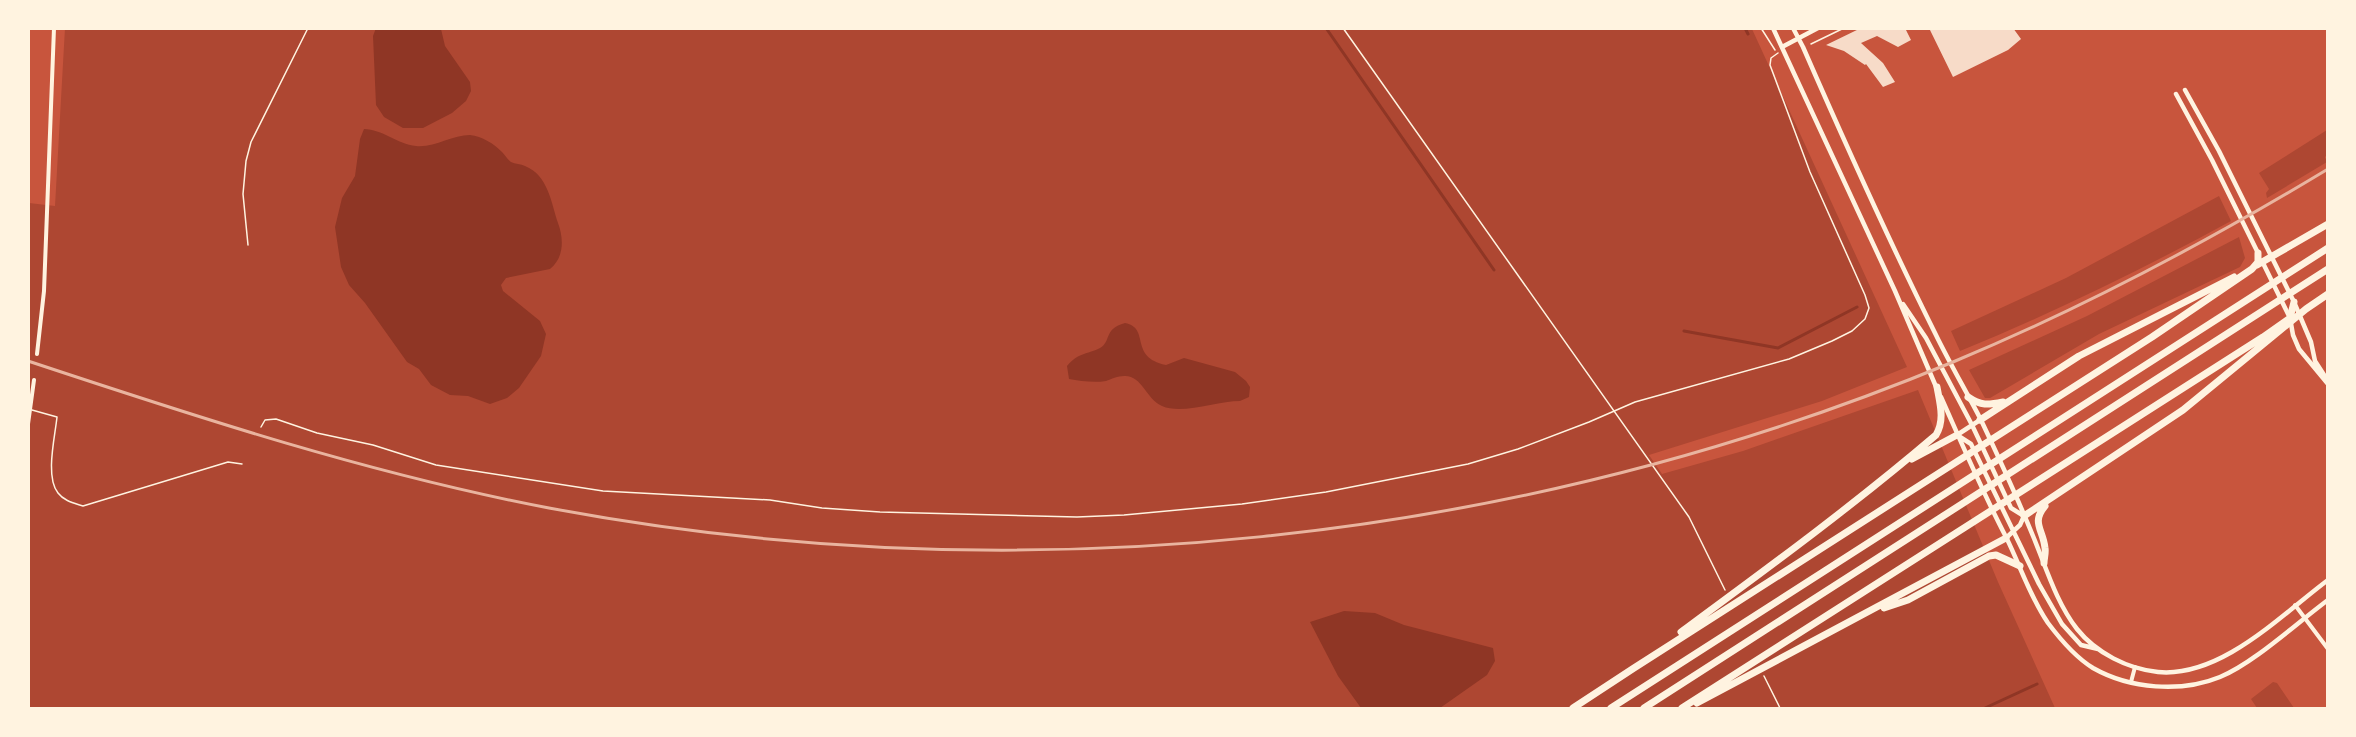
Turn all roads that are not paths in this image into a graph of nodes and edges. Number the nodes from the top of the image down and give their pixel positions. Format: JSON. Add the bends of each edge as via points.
{"nodes":[{"id":1,"x":54,"y":28,"type":"edge"},
{"id":2,"x":1782,"y":28,"type":"edge"},
{"id":3,"x":1792,"y":28,"type":"edge"},
{"id":4,"x":1818,"y":28,"type":"edge"},
{"id":5,"x":1774,"y":30,"type":"edge"},
{"id":6,"x":1797,"y":38,"type":"junction"},
{"id":7,"x":1782,"y":47,"type":"junction"},
{"id":8,"x":2185,"y":90,"type":"dead end"},
{"id":9,"x":2176,"y":94,"type":"dead end"},
{"id":10,"x":2328,"y":224,"type":"edge"},
{"id":11,"x":2328,"y":248,"type":"edge"},
{"id":12,"x":2258,"y":253,"type":"junction"},
{"id":13,"x":2328,"y":269,"type":"edge"},
{"id":14,"x":1895,"y":291,"type":"junction"},
{"id":15,"x":2328,"y":294,"type":"edge"},
{"id":16,"x":2294,"y":302,"type":"junction"},
{"id":17,"x":2290,"y":318,"type":"junction"},
{"id":18,"x":38,"y":354,"type":"dead end"},
{"id":19,"x":34,"y":380,"type":"dead end"},
{"id":20,"x":2328,"y":382,"type":"edge"},
{"id":21,"x":1937,"y":387,"type":"junction"},
{"id":22,"x":1968,"y":397,"type":"junction"},
{"id":23,"x":2008,"y":400,"type":"junction"},
{"id":24,"x":31,"y":409,"type":"junction"},
{"id":25,"x":1982,"y":423,"type":"junction"},
{"id":26,"x":28,"y":424,"type":"edge"},
{"id":27,"x":1972,"y":425,"type":"junction"},
{"id":28,"x":1959,"y":437,"type":"junction"},
{"id":29,"x":242,"y":464,"type":"dead end"},
{"id":30,"x":1897,"y":468,"type":"junction"},
{"id":31,"x":2067,"y":488,"type":"junction"},
{"id":32,"x":2025,"y":516,"type":"junction"},
{"id":33,"x":2014,"y":532,"type":"junction"},
{"id":34,"x":2006,"y":538,"type":"junction"},
{"id":35,"x":2044,"y":562,"type":"junction"},
{"id":36,"x":2020,"y":566,"type":"junction"},
{"id":37,"x":2328,"y":580,"type":"edge"},
{"id":38,"x":2328,"y":600,"type":"edge"},
{"id":39,"x":2295,"y":605,"type":"junction"},
{"id":40,"x":1867,"y":613,"type":"junction"},
{"id":41,"x":2304,"y":617,"type":"junction"},
{"id":42,"x":2328,"y":649,"type":"edge"},
{"id":43,"x":2101,"y":650,"type":"junction"},
{"id":44,"x":2135,"y":667,"type":"junction"},
{"id":45,"x":1634,"y":668,"type":"junction"},
{"id":46,"x":2131,"y":682,"type":"junction"},
{"id":47,"x":2328,"y":687,"type":"edge"},
{"id":48,"x":2328,"y":704,"type":"edge"},
{"id":49,"x":1573,"y":708,"type":"edge"},
{"id":50,"x":1611,"y":708,"type":"edge"},
{"id":51,"x":1644,"y":708,"type":"edge"},
{"id":52,"x":1682,"y":708,"type":"edge"},
{"id":53,"x":1687,"y":708,"type":"edge"}],
"edges":[{"from":1,"to":18,"type":"street"},
{"from":2,"to":5,"type":"street"},
{"from":3,"to":6,"type":"street"},
{"from":4,"to":6,"type":"street"},
{"from":5,"to":7,"type":"street"},
{"from":6,"to":7,"type":"street"},
{"from":6,"to":22,"type":"street","via":[[1883,227]]},
{"from":7,"to":14,"type":"street"},
{"from":8,"to":16,"type":"street"},
{"from":9,"to":12,"type":"street"},
{"from":10,"to":23,"type":"highway","via":[[2280,253],[2079,356]]},
{"from":11,"to":50,"type":"highway"},
{"from":12,"to":17,"type":"street"},
{"from":12,"to":45,"type":"highway","via":[[2258,262],[2252,269],[2152,337]]},
{"from":13,"to":51,"type":"highway"},
{"from":14,"to":21,"type":"street"},
{"from":14,"to":27,"type":"street","via":[[1926,338]]},
{"from":15,"to":31,"type":"highway","via":[[2183,410]]},
{"from":16,"to":17,"type":"highway"},
{"from":16,"to":20,"type":"street","via":[[2315,361]]},
{"from":17,"to":20,"type":"street","via":[[2300,349]]},
{"from":17,"to":52,"type":"highway"},
{"from":19,"to":24,"type":"street"},
{"from":21,"to":28,"type":"street"},
{"from":21,"to":30,"type":"highway","via":[[1940,427],[1936,435]]},
{"from":22,"to":23,"type":"highway","via":[[1979,405]]},
{"from":22,"to":25,"type":"street"},
{"from":23,"to":25,"type":"highway"},
{"from":24,"to":26,"type":"street"},
{"from":24,"to":29,"type":"lane","via":[[57,417],[53,484],[58,494],[83,506],[228,462]]},
{"from":25,"to":27,"type":"street"},
{"from":25,"to":32,"type":"street"},
{"from":27,"to":28,"type":"street"},
{"from":27,"to":32,"type":"street","via":[[2011,508]]},
{"from":28,"to":30,"type":"highway"},
{"from":28,"to":33,"type":"street","via":[[1971,444]]},
{"from":28,"to":34,"type":"street"},
{"from":30,"to":45,"type":"highway"},
{"from":31,"to":32,"type":"highway"},
{"from":31,"to":35,"type":"highway","via":[[2039,513],[2046,549]]},
{"from":32,"to":33,"type":"street"},
{"from":32,"to":35,"type":"street"},
{"from":33,"to":34,"type":"street"},
{"from":33,"to":43,"type":"street","via":[[2062,624],[2081,645]]},
{"from":34,"to":36,"type":"street"},
{"from":34,"to":40,"type":"highway"},
{"from":35,"to":43,"type":"street","via":[[2064,609],[2079,631]]},
{"from":36,"to":40,"type":"highway","via":[[1996,555],[1989,556],[1908,600]]},
{"from":36,"to":46,"type":"street","via":[[2047,621],[2066,646],[2092,668]]},
{"from":37,"to":39,"type":"street"},
{"from":38,"to":41,"type":"street"},
{"from":39,"to":41,"type":"street"},
{"from":39,"to":44,"type":"street","via":[[2245,644],[2214,661],[2187,671],[2158,672]]},
{"from":40,"to":53,"type":"highway"},
{"from":41,"to":42,"type":"street"},
{"from":41,"to":46,"type":"street","via":[[2221,676],[2184,686]]},
{"from":43,"to":44,"type":"street"},
{"from":44,"to":46,"type":"street"},
{"from":45,"to":49,"type":"highway"},
{"from":47,"to":48,"type":"street"}]}
